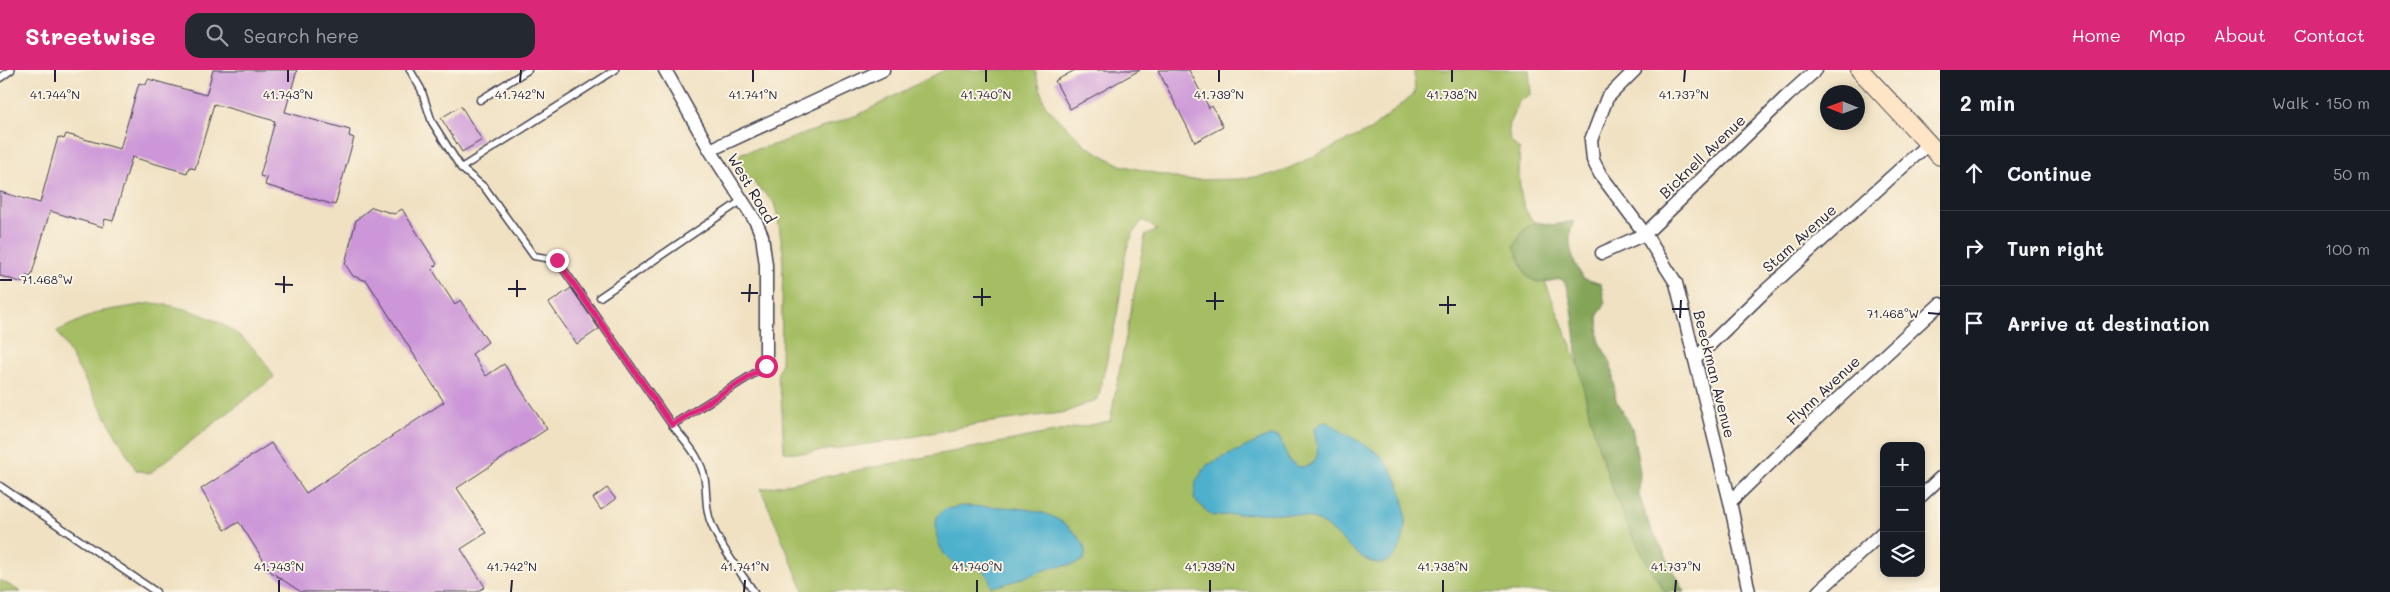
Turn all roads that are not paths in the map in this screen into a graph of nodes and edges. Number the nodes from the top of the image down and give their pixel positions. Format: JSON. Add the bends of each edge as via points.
{"nodes":[{"id":1,"x":11,"y":70,"type":"edge"},
{"id":2,"x":410,"y":70,"type":"edge"},
{"id":3,"x":528,"y":70,"type":"edge"},
{"id":4,"x":615,"y":70,"type":"edge"},
{"id":5,"x":665,"y":70,"type":"edge"},
{"id":6,"x":883,"y":70,"type":"edge"},
{"id":7,"x":1635,"y":70,"type":"edge"},
{"id":8,"x":1816,"y":70,"type":"edge"},
{"id":9,"x":1860,"y":70,"type":"edge"},
{"id":10,"x":0,"y":78,"type":"edge"},
{"id":11,"x":480,"y":100,"type":"dead end"},
{"id":12,"x":710,"y":150,"type":"junction"},
{"id":13,"x":1934,"y":150,"type":"edge"},
{"id":14,"x":461,"y":168,"type":"junction"},
{"id":15,"x":741,"y":201,"type":"junction"},
{"id":16,"x":1645,"y":234,"type":"junction"},
{"id":17,"x":1602,"y":253,"type":"dead end"},
{"id":18,"x":600,"y":297,"type":"dead end"},
{"id":19,"x":1940,"y":304,"type":"edge"},
{"id":20,"x":1695,"y":359,"type":"junction"},
{"id":21,"x":766,"y":366,"type":"joint"},
{"id":22,"x":672,"y":425,"type":"junction"},
{"id":23,"x":1940,"y":478,"type":"edge"},
{"id":24,"x":0,"y":486,"type":"edge"},
{"id":25,"x":1925,"y":492,"type":"edge"},
{"id":26,"x":1730,"y":502,"type":"junction"},
{"id":27,"x":1883,"y":532,"type":"edge"},
{"id":28,"x":156,"y":592,"type":"edge"},
{"id":29,"x":754,"y":592,"type":"edge"},
{"id":30,"x":1749,"y":592,"type":"edge"},
{"id":31,"x":1818,"y":592,"type":"edge"}],
"edges":[{"from":1,"to":10,"type":"lane"},
{"from":2,"to":14,"type":"lane","via":[[421,89],[432,122]]},
{"from":3,"to":11,"type":"lane"},
{"from":4,"to":14,"type":"lane"},
{"from":5,"to":12,"type":"street","name":"West Road"},
{"from":6,"to":12,"type":"street"},
{"from":7,"to":16,"type":"street","name":"Beeckman Avenue","via":[[1607,98],[1591,140],[1593,160],[1600,174]]},
{"from":8,"to":16,"type":"street","name":"Bicknell Avenue"},
{"from":9,"to":13,"type":"main road"},
{"from":12,"to":15,"type":"street","name":"West Road"},
{"from":13,"to":20,"type":"street","name":"Stam Avenue","via":[[1762,294]]},
{"from":14,"to":22,"type":"lane","via":[[485,188],[534,256],[557,260]]},
{"from":15,"to":18,"type":"lane"},
{"from":15,"to":21,"type":"street","name":"West Road","via":[[756,222],[765,250]]},
{"from":16,"to":17,"type":"street","name":"Bicknell Avenue"},
{"from":16,"to":20,"type":"street","name":"Beeckman Avenue","via":[[1676,283]]},
{"from":19,"to":26,"type":"street","name":"Flynn Avenue"},
{"from":20,"to":26,"type":"street","name":"Beeckman Avenue"},
{"from":21,"to":22,"type":"lane"},
{"from":22,"to":29,"type":"lane","via":[[701,466],[706,482],[706,506],[714,530]]},
{"from":23,"to":25,"type":"street"},
{"from":24,"to":28,"type":"lane"},
{"from":26,"to":30,"type":"street","name":"Beeckman Avenue"},
{"from":27,"to":31,"type":"street"}]}
